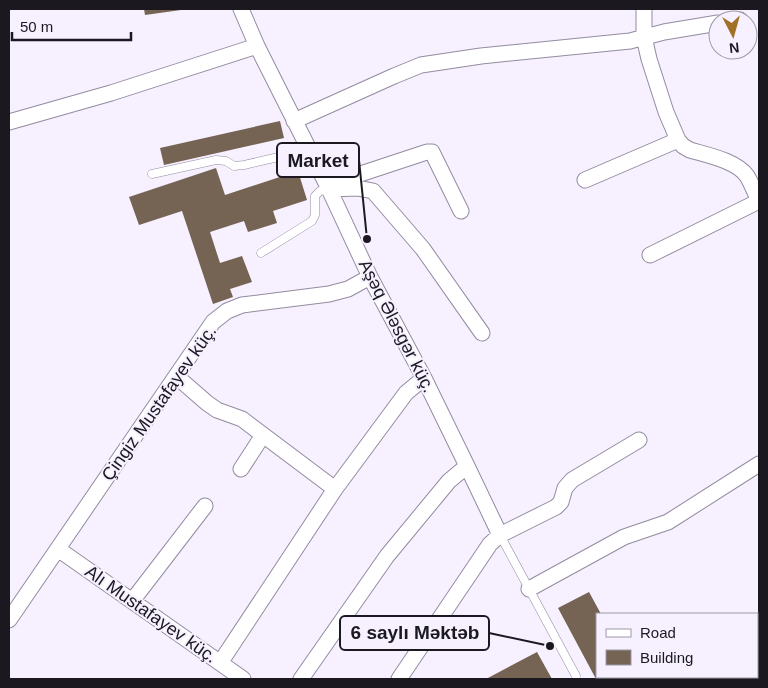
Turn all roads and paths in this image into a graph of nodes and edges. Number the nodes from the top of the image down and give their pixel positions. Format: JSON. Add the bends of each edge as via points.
{"nodes":[{"id":1,"x":241,"y":9,"type":"edge"},
{"id":2,"x":644,"y":9,"type":"edge"},
{"id":3,"x":708,"y":25,"type":"edge"},
{"id":4,"x":644,"y":37,"type":"junction"},
{"id":5,"x":257,"y":46,"type":"junction"},
{"id":6,"x":294,"y":121,"type":"junction"},
{"id":7,"x":9,"y":122,"type":"edge"},
{"id":8,"x":678,"y":140,"type":"junction"},
{"id":9,"x":309,"y":150,"type":"junction"},
{"id":10,"x":152,"y":174,"type":"dead end"},
{"id":11,"x":585,"y":180,"type":"dead end"},
{"id":12,"x":328,"y":187,"type":"junction"},
{"id":13,"x":759,"y":201,"type":"edge"},
{"id":14,"x":461,"y":211,"type":"dead end"},
{"id":15,"x":261,"y":252,"type":"dead end"},
{"id":16,"x":650,"y":255,"type":"dead end"},
{"id":17,"x":370,"y":277,"type":"junction"},
{"id":18,"x":482,"y":332,"type":"dead end"},
{"id":19,"x":176,"y":376,"type":"junction"},
{"id":20,"x":424,"y":378,"type":"junction"},
{"id":21,"x":263,"y":435,"type":"junction"},
{"id":22,"x":639,"y":440,"type":"dead end"},
{"id":23,"x":759,"y":464,"type":"edge"},
{"id":24,"x":467,"y":466,"type":"junction"},
{"id":25,"x":241,"y":469,"type":"dead end"},
{"id":26,"x":335,"y":488,"type":"junction"},
{"id":27,"x":205,"y":506,"type":"dead end"},
{"id":28,"x":500,"y":535,"type":"junction"},
{"id":29,"x":58,"y":549,"type":"junction"},
{"id":30,"x":529,"y":589,"type":"junction"},
{"id":31,"x":132,"y":601,"type":"junction"},
{"id":32,"x":9,"y":620,"type":"edge"},
{"id":33,"x":220,"y":664,"type":"junction"},
{"id":34,"x":576,"y":676,"type":"dead end"},
{"id":35,"x":405,"y":677,"type":"edge"},
{"id":36,"x":244,"y":679,"type":"edge"},
{"id":37,"x":302,"y":679,"type":"edge"}],
"edges":[{"from":1,"to":5,"type":"street","name":"Aşəq Ələsgər küç."},
{"from":2,"to":4,"type":"street"},
{"from":3,"to":4,"type":"street"},
{"from":4,"to":6,"type":"street","via":[[421,65]]},
{"from":4,"to":8,"type":"street","via":[[666,112]]},
{"from":5,"to":6,"type":"street","name":"Aşəq Ələsgər küç."},
{"from":5,"to":7,"type":"street"},
{"from":6,"to":9,"type":"street","name":"Aşəq Ələsgər küç."},
{"from":8,"to":11,"type":"street"},
{"from":8,"to":13,"type":"street","via":[[690,150],[740,168]]},
{"from":9,"to":10,"type":"lane","via":[[244,166],[216,160]]},
{"from":9,"to":12,"type":"street","name":"Aşəq Ələsgər küç."},
{"from":12,"to":14,"type":"street","via":[[432,152]]},
{"from":12,"to":15,"type":"lane","via":[[315,196],[312,221]]},
{"from":12,"to":17,"type":"street","name":"Aşəq Ələsgər küç."},
{"from":12,"to":18,"type":"street","via":[[374,191],[424,248]]},
{"from":13,"to":16,"type":"street"},
{"from":17,"to":19,"type":"street","name":"Çingiz Mustafayev küç.","via":[[348,289],[329,294],[242,305],[227,311],[214,322]]},
{"from":17,"to":20,"type":"street","name":"Aşəq Ələsgər küç."},
{"from":19,"to":21,"type":"street","via":[[217,410],[242,419]]},
{"from":19,"to":29,"type":"street","name":"Çingiz Mustafayev küç."},
{"from":20,"to":24,"type":"street","name":"Aşəq Ələsgər küç."},
{"from":20,"to":26,"type":"street","via":[[406,393]]},
{"from":21,"to":25,"type":"street"},
{"from":21,"to":26,"type":"street"},
{"from":22,"to":28,"type":"street","via":[[572,480],[556,507]]},
{"from":23,"to":30,"type":"street","via":[[668,522],[624,537]]},
{"from":24,"to":28,"type":"street","name":"Aşəq Ələsgər küç."},
{"from":24,"to":37,"type":"street","via":[[449,481],[387,556]]},
{"from":26,"to":33,"type":"street"},
{"from":27,"to":31,"type":"street"},
{"from":28,"to":30,"type":"lane"},
{"from":28,"to":35,"type":"street","via":[[490,544]]},
{"from":29,"to":31,"type":"street","name":"Alı Mustafayev küç."},
{"from":29,"to":32,"type":"street","name":"Çingiz Mustafayev küç."},
{"from":30,"to":34,"type":"lane"},
{"from":31,"to":33,"type":"street","name":"Alı Mustafayev küç."},
{"from":33,"to":36,"type":"street","name":"Alı Mustafayev küç."}]}
